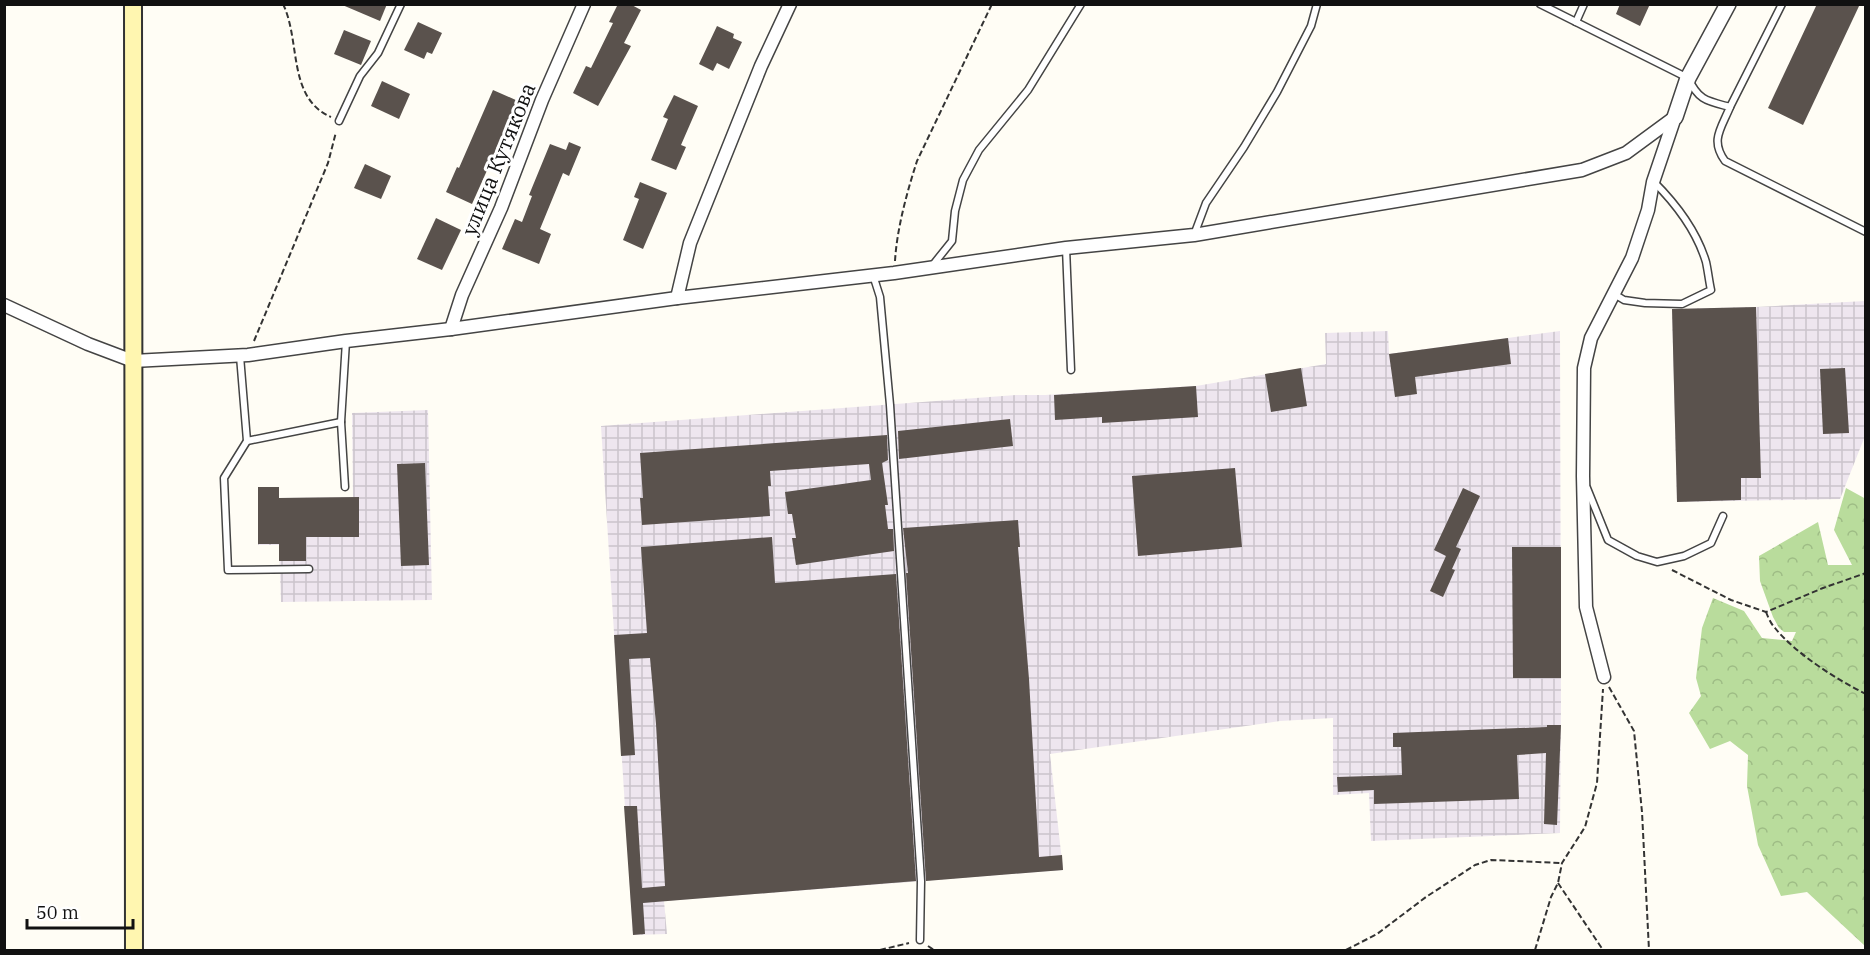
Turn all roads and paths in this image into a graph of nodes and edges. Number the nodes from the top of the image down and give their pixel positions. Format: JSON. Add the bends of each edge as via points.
{"nodes":[{"id":1,"x":133,"y":4,"type":"edge"},
{"id":2,"x":283,"y":4,"type":"edge"},
{"id":3,"x":402,"y":4,"type":"edge"},
{"id":4,"x":584,"y":4,"type":"edge"},
{"id":5,"x":790,"y":4,"type":"edge"},
{"id":6,"x":992,"y":4,"type":"edge"},
{"id":7,"x":1081,"y":4,"type":"edge"},
{"id":8,"x":1317,"y":4,"type":"edge"},
{"id":9,"x":1540,"y":4,"type":"edge"},
{"id":10,"x":1584,"y":4,"type":"edge"},
{"id":11,"x":1728,"y":4,"type":"edge"},
{"id":12,"x":1782,"y":4,"type":"edge"},
{"id":13,"x":1576,"y":22,"type":"junction"},
{"id":14,"x":1688,"y":78,"type":"junction"},
{"id":15,"x":1730,"y":107,"type":"junction"},
{"id":16,"x":1675,"y":117,"type":"junction"},
{"id":17,"x":339,"y":121,"type":"junction"},
{"id":18,"x":1653,"y":182,"type":"junction"},
{"id":19,"x":1866,"y":232,"type":"edge"},
{"id":20,"x":1194,"y":235,"type":"junction"},
{"id":21,"x":1066,"y":248,"type":"junction"},
{"id":22,"x":932,"y":266,"type":"junction"},
{"id":23,"x":894,"y":273,"type":"junction"},
{"id":24,"x":873,"y":275,"type":"junction"},
{"id":25,"x":1614,"y":294,"type":"junction"},
{"id":26,"x":677,"y":298,"type":"junction"},
{"id":27,"x":4,"y":305,"type":"edge"},
{"id":28,"x":452,"y":329,"type":"junction"},
{"id":29,"x":346,"y":341,"type":"junction"},
{"id":30,"x":244,"y":355,"type":"junction"},
{"id":31,"x":133,"y":361,"type":"junction"},
{"id":32,"x":1071,"y":370,"type":"dead end"},
{"id":33,"x":340,"y":422,"type":"junction"},
{"id":34,"x":247,"y":441,"type":"junction"},
{"id":35,"x":1583,"y":476,"type":"junction"},
{"id":36,"x":345,"y":487,"type":"dead end"},
{"id":37,"x":1723,"y":516,"type":"dead end"},
{"id":38,"x":1657,"y":561,"type":"junction"},
{"id":39,"x":309,"y":569,"type":"dead end"},
{"id":40,"x":1866,"y":573,"type":"edge"},
{"id":41,"x":1766,"y":612,"type":"junction"},
{"id":42,"x":1604,"y":677,"type":"junction"},
{"id":43,"x":1866,"y":694,"type":"edge"},
{"id":44,"x":1562,"y":863,"type":"junction"},
{"id":45,"x":1558,"y":883,"type":"junction"},
{"id":46,"x":920,"y":940,"type":"junction"},
{"id":47,"x":134,"y":951,"type":"edge"},
{"id":48,"x":880,"y":951,"type":"edge"},
{"id":49,"x":934,"y":951,"type":"edge"},
{"id":50,"x":1346,"y":951,"type":"edge"},
{"id":51,"x":1535,"y":951,"type":"edge"},
{"id":52,"x":1603,"y":951,"type":"edge"},
{"id":53,"x":1649,"y":951,"type":"edge"}],
"edges":[{"from":1,"to":31,"type":"main road"},
{"from":2,"to":17,"type":"path","via":[[290,17],[300,85],[319,112]]},
{"from":3,"to":17,"type":"lane"},
{"from":4,"to":28,"type":"street","name":"улица Кутякова","via":[[462,295]]},
{"from":5,"to":26,"type":"street","via":[[690,243]]},
{"from":6,"to":23,"type":"path","via":[[917,161],[896,248]]},
{"from":7,"to":22,"type":"lane","via":[[1028,90],[979,150],[963,180],[952,241]]},
{"from":8,"to":20,"type":"lane","via":[[1311,26],[1277,92],[1206,203]]},
{"from":9,"to":13,"type":"lane"},
{"from":10,"to":13,"type":"lane"},
{"from":11,"to":14,"type":"street"},
{"from":12,"to":15,"type":"lane"},
{"from":13,"to":14,"type":"lane"},
{"from":14,"to":15,"type":"lane","via":[[1696,94]]},
{"from":14,"to":16,"type":"street"},
{"from":15,"to":19,"type":"lane","via":[[1717,140],[1725,161]]},
{"from":16,"to":18,"type":"street"},
{"from":16,"to":20,"type":"street","via":[[1626,153],[1582,170]]},
{"from":17,"to":30,"type":"path","via":[[328,163]]},
{"from":18,"to":25,"type":"street","via":[[1632,258]]},
{"from":18,"to":25,"type":"lane","via":[[1671,199],[1691,229],[1706,261],[1711,290],[1682,304],[1624,300]]},
{"from":20,"to":21,"type":"street"},
{"from":21,"to":22,"type":"street"},
{"from":21,"to":32,"type":"lane"},
{"from":22,"to":23,"type":"street"},
{"from":23,"to":24,"type":"street"},
{"from":24,"to":26,"type":"street"},
{"from":24,"to":46,"type":"lane","via":[[880,297],[891,405],[921,881]]},
{"from":25,"to":35,"type":"street","via":[[1591,338],[1584,368]]},
{"from":26,"to":28,"type":"street"},
{"from":27,"to":31,"type":"street"},
{"from":28,"to":29,"type":"street"},
{"from":29,"to":30,"type":"street"},
{"from":29,"to":33,"type":"lane"},
{"from":30,"to":31,"type":"street"},
{"from":30,"to":34,"type":"lane"},
{"from":31,"to":47,"type":"main road"},
{"from":33,"to":34,"type":"lane"},
{"from":33,"to":36,"type":"lane"},
{"from":34,"to":39,"type":"lane","via":[[224,478],[228,570]]},
{"from":35,"to":38,"type":"lane","via":[[1608,540],[1637,556]]},
{"from":35,"to":42,"type":"street","via":[[1586,607]]},
{"from":37,"to":38,"type":"lane","via":[[1711,543]]},
{"from":38,"to":41,"type":"path","via":[[1731,600]]},
{"from":40,"to":41,"type":"path"},
{"from":41,"to":43,"type":"path","via":[[1773,627],[1794,647]]},
{"from":42,"to":44,"type":"path","via":[[1597,783],[1585,827]]},
{"from":42,"to":53,"type":"path","via":[[1634,731]]},
{"from":44,"to":45,"type":"path"},
{"from":44,"to":50,"type":"path","via":[[1491,860],[1475,865],[1377,934]]},
{"from":45,"to":51,"type":"path"},
{"from":45,"to":52,"type":"path"},
{"from":46,"to":48,"type":"path"},
{"from":46,"to":49,"type":"path"}]}
